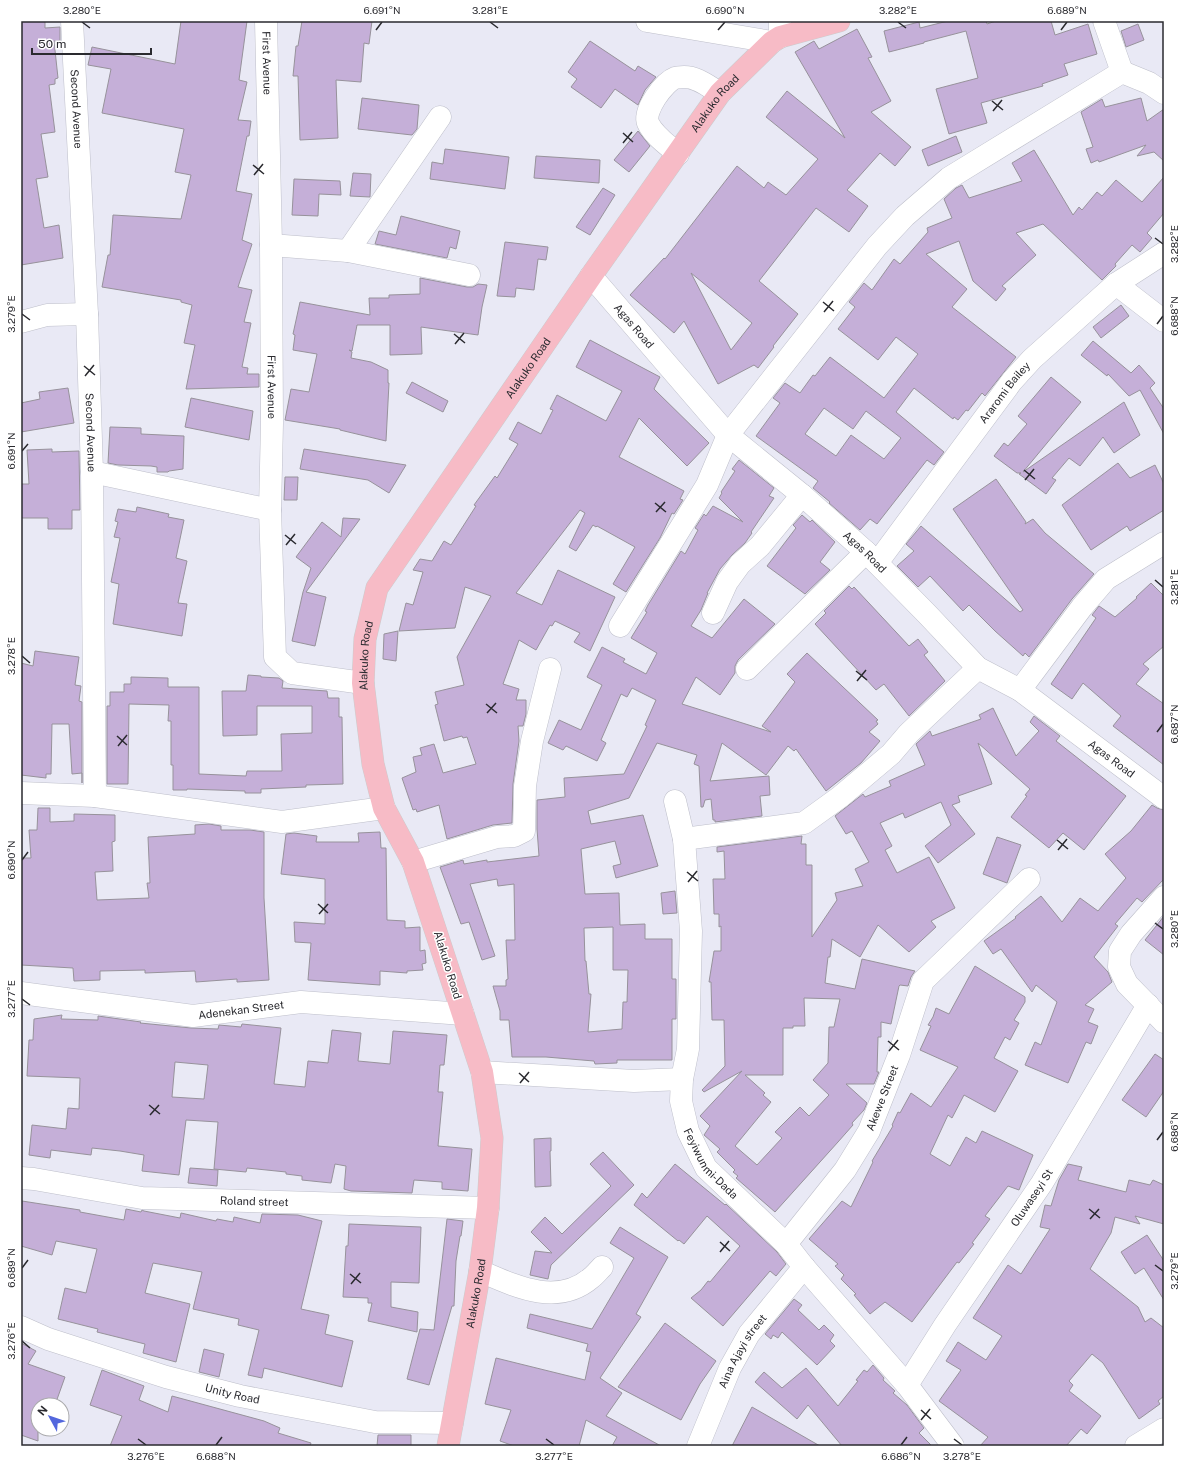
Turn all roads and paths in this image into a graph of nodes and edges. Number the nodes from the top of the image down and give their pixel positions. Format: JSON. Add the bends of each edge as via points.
{"nodes":[{"id":1,"x":72,"y":21,"type":"edge"},
{"id":2,"x":266,"y":21,"type":"edge"},
{"id":3,"x":647,"y":21,"type":"edge"},
{"id":4,"x":1104,"y":21,"type":"edge"},
{"id":5,"x":829,"y":22,"type":"edge"},
{"id":6,"x":777,"y":33,"type":"edge"},
{"id":7,"x":1122,"y":72,"type":"junction"},
{"id":8,"x":720,"y":93,"type":"junction"},
{"id":9,"x":1164,"y":93,"type":"edge"},
{"id":10,"x":440,"y":116,"type":"dead end"},
{"id":11,"x":678,"y":154,"type":"junction"},
{"id":12,"x":271,"y":245,"type":"junction"},
{"id":13,"x":348,"y":251,"type":"junction"},
{"id":14,"x":1164,"y":253,"type":"edge"},
{"id":15,"x":469,"y":275,"type":"dead end"},
{"id":16,"x":591,"y":276,"type":"junction"},
{"id":17,"x":1116,"y":284,"type":"junction"},
{"id":18,"x":87,"y":314,"type":"junction"},
{"id":19,"x":1164,"y":321,"type":"edge"},
{"id":20,"x":21,"y":322,"type":"edge"},
{"id":21,"x":728,"y":435,"type":"junction"},
{"id":22,"x":92,"y":472,"type":"junction"},
{"id":23,"x":802,"y":495,"type":"junction"},
{"id":24,"x":270,"y":510,"type":"junction"},
{"id":25,"x":1164,"y":543,"type":"edge"},
{"id":26,"x":871,"y":558,"type":"junction"},
{"id":27,"x":713,"y":613,"type":"dead end"},
{"id":28,"x":620,"y":626,"type":"dead end"},
{"id":29,"x":978,"y":668,"type":"junction"},
{"id":30,"x":550,"y":669,"type":"dead end"},
{"id":31,"x":747,"y":669,"type":"dead end"},
{"id":32,"x":363,"y":683,"type":"junction"},
{"id":33,"x":1020,"y":690,"type":"junction"},
{"id":34,"x":21,"y":794,"type":"edge"},
{"id":35,"x":95,"y":796,"type":"junction"},
{"id":36,"x":1164,"y":798,"type":"edge"},
{"id":37,"x":675,"y":802,"type":"dead end"},
{"id":38,"x":384,"y":808,"type":"junction"},
{"id":39,"x":684,"y":839,"type":"junction"},
{"id":40,"x":413,"y":862,"type":"junction"},
{"id":41,"x":1029,"y":879,"type":"dead end"},
{"id":42,"x":1164,"y":896,"type":"edge"},
{"id":43,"x":21,"y":993,"type":"edge"},
{"id":44,"x":1148,"y":1005,"type":"junction"},
{"id":45,"x":463,"y":1014,"type":"junction"},
{"id":46,"x":1164,"y":1022,"type":"edge"},
{"id":47,"x":482,"y":1072,"type":"junction"},
{"id":48,"x":682,"y":1079,"type":"junction"},
{"id":49,"x":21,"y":1178,"type":"edge"},
{"id":50,"x":488,"y":1208,"type":"junction"},
{"id":51,"x":786,"y":1244,"type":"junction"},
{"id":52,"x":602,"y":1267,"type":"dead end"},
{"id":53,"x":804,"y":1267,"type":"junction"},
{"id":54,"x":480,"y":1271,"type":"junction"},
{"id":55,"x":21,"y":1327,"type":"edge"},
{"id":56,"x":907,"y":1385,"type":"junction"},
{"id":57,"x":452,"y":1423,"type":"junction"},
{"id":58,"x":1164,"y":1429,"type":"edge"},
{"id":59,"x":448,"y":1446,"type":"edge"},
{"id":60,"x":698,"y":1446,"type":"edge"},
{"id":61,"x":953,"y":1446,"type":"edge"},
{"id":62,"x":1136,"y":1446,"type":"edge"}],
"edges":[{"from":1,"to":18,"type":"street","name":"Second Avenue"},
{"from":2,"to":12,"type":"street","name":"First Avenue"},
{"from":3,"to":6,"type":"street"},
{"from":4,"to":7,"type":"street"},
{"from":5,"to":6,"type":"main road","name":"Alakuko Road"},
{"from":6,"to":8,"type":"main road","name":"Alakuko Road"},
{"from":7,"to":9,"type":"street","via":[[1150,83]]},
{"from":7,"to":21,"type":"street","via":[[949,178],[905,216],[877,246]]},
{"from":8,"to":11,"type":"main road","name":"Alakuko Road"},
{"from":8,"to":11,"type":"street","via":[[698,80],[685,77],[674,78],[655,98],[648,110],[648,122],[654,132]]},
{"from":10,"to":13,"type":"street"},
{"from":11,"to":16,"type":"main road","name":"Alakuko Road"},
{"from":12,"to":13,"type":"street"},
{"from":12,"to":24,"type":"street","name":"First Avenue"},
{"from":13,"to":15,"type":"street"},
{"from":14,"to":17,"type":"street","name":"Araromi Bailey"},
{"from":16,"to":21,"type":"street","name":"Agas Road"},
{"from":16,"to":32,"type":"main road","name":"Alakuko Road","via":[[377,588],[365,639]]},
{"from":17,"to":19,"type":"street"},
{"from":17,"to":26,"type":"street","name":"Araromi Bailey","via":[[1032,359],[1012,381]]},
{"from":18,"to":20,"type":"street","via":[[47,315]]},
{"from":18,"to":22,"type":"street","name":"Second Avenue"},
{"from":21,"to":23,"type":"street","name":"Agas Road"},
{"from":21,"to":28,"type":"street","via":[[707,485]]},
{"from":22,"to":24,"type":"street"},
{"from":22,"to":35,"type":"street","name":"Second Avenue"},
{"from":23,"to":26,"type":"street","name":"Agas Road"},
{"from":23,"to":27,"type":"street","via":[[760,546],[740,564],[727,582]]},
{"from":24,"to":32,"type":"street","name":"First Avenue","via":[[275,657],[292,673]]},
{"from":25,"to":33,"type":"street","via":[[1106,579]]},
{"from":26,"to":29,"type":"street","name":"Agas Road"},
{"from":26,"to":31,"type":"street","name":"Araromi Bailey"},
{"from":29,"to":33,"type":"street","name":"Agas Road"},
{"from":29,"to":39,"type":"street","via":[[891,754],[840,798],[804,823]]},
{"from":30,"to":40,"type":"street","via":[[532,741],[526,778],[524,831],[514,836],[497,838]]},
{"from":32,"to":38,"type":"main road","name":"Alakuko Road","via":[[373,764]]},
{"from":33,"to":36,"type":"street","name":"Agas Road"},
{"from":34,"to":35,"type":"street"},
{"from":35,"to":38,"type":"street","via":[[282,822]]},
{"from":37,"to":39,"type":"street","name":"Feyiwunmi-Dada"},
{"from":38,"to":40,"type":"main road","name":"Alakuko Road"},
{"from":39,"to":48,"type":"street","name":"Feyiwunmi-Dada","via":[[691,931],[688,1049]]},
{"from":40,"to":45,"type":"main road","name":"Alakuko Road"},
{"from":41,"to":51,"type":"street","name":"Akewe Street","via":[[923,981],[899,1055],[869,1131],[845,1170]]},
{"from":42,"to":44,"type":"street","via":[[1131,934],[1120,951],[1119,967],[1127,984]]},
{"from":43,"to":45,"type":"street","name":"Adenekan Street","via":[[193,1016],[301,1002]]},
{"from":44,"to":46,"type":"street"},
{"from":44,"to":56,"type":"street","name":"Oluwaseyi St","via":[[1042,1183]]},
{"from":45,"to":47,"type":"main road","name":"Alakuko Road"},
{"from":47,"to":48,"type":"street","via":[[634,1081]]},
{"from":47,"to":50,"type":"main road","name":"Alakuko Road","via":[[492,1138]]},
{"from":48,"to":51,"type":"street","name":"Feyiwunmi-Dada","via":[[681,1102],[688,1131],[706,1168]]},
{"from":49,"to":50,"type":"street","name":"Roland street","via":[[142,1198]]},
{"from":50,"to":54,"type":"main road","name":"Alakuko Road"},
{"from":51,"to":53,"type":"street","name":"Feyiwunmi-Dada"},
{"from":52,"to":54,"type":"street","via":[[577,1287],[545,1293]]},
{"from":53,"to":56,"type":"street","name":"Feyiwunmi-Dada"},
{"from":53,"to":60,"type":"street","name":"Aina Ajayi street","via":[[749,1334],[730,1368]]},
{"from":54,"to":57,"type":"main road","name":"Alakuko Road"},
{"from":55,"to":57,"type":"street","name":"Unity Road","via":[[48,1339],[166,1377],[240,1396],[375,1422]]},
{"from":56,"to":61,"type":"street","name":"Feyiwunmi-Dada"},
{"from":57,"to":59,"type":"main road","name":"Alakuko Road"},
{"from":58,"to":62,"type":"street"}]}
